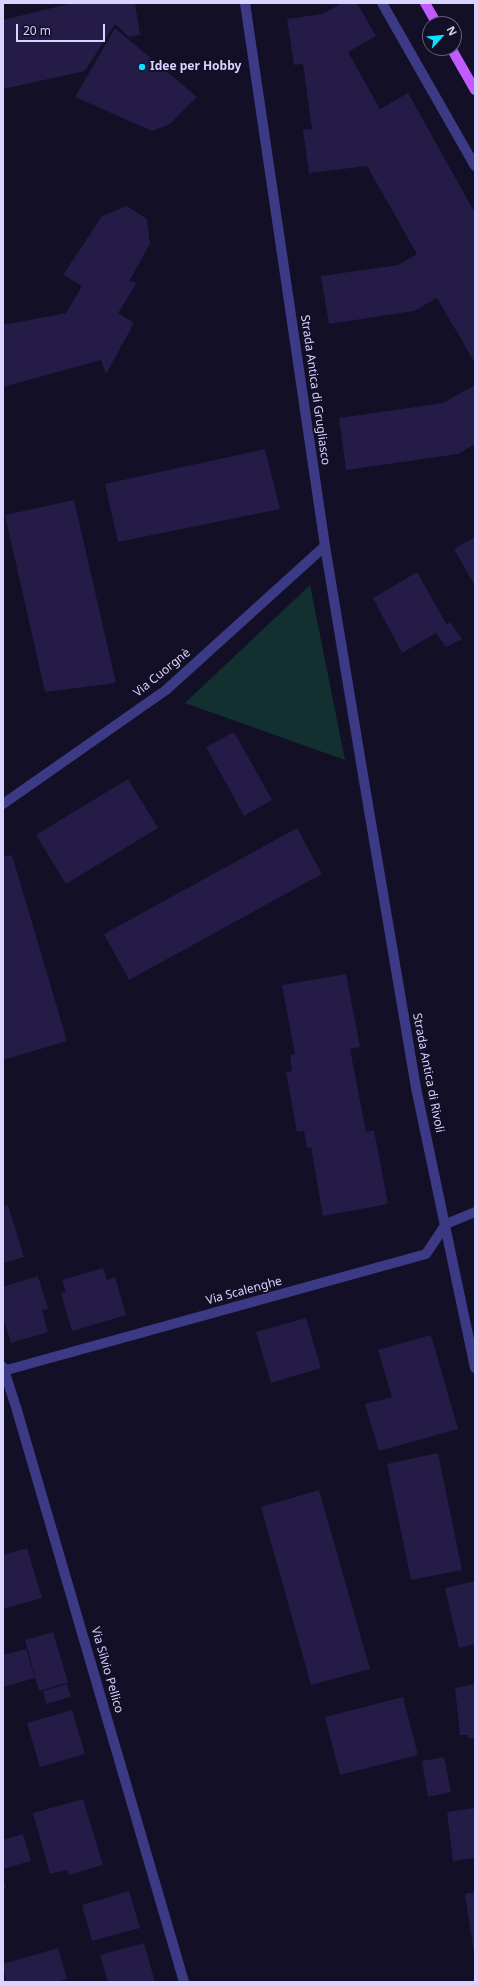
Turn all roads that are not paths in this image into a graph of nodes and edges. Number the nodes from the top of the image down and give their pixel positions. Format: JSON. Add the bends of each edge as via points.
{"nodes":[{"id":1,"x":245,"y":3,"type":"edge"},
{"id":2,"x":382,"y":3,"type":"edge"},
{"id":3,"x":425,"y":3,"type":"edge"},
{"id":4,"x":432,"y":16,"type":"edge"},
{"id":5,"x":456,"y":56,"type":"edge"},
{"id":6,"x":475,"y":90,"type":"edge"},
{"id":7,"x":475,"y":166,"type":"edge"},
{"id":8,"x":324,"y":546,"type":"junction"},
{"id":9,"x":364,"y":781,"type":"joint"},
{"id":10,"x":3,"y":804,"type":"edge"},
{"id":11,"x":475,"y":1212,"type":"edge"},
{"id":12,"x":446,"y":1224,"type":"junction"},
{"id":13,"x":475,"y":1368,"type":"edge"},
{"id":14,"x":4,"y":1369,"type":"edge"},
{"id":15,"x":184,"y":1982,"type":"edge"}],
"edges":[{"from":1,"to":8,"type":"street","name":"Strada Antica di Grugliasco"},
{"from":2,"to":7,"type":"street"},
{"from":3,"to":4,"type":"main road"},
{"from":5,"to":6,"type":"main road"},
{"from":8,"to":9,"type":"street","name":"Strada Antica di Grugliasco"},
{"from":8,"to":10,"type":"street","name":"Via Cuorgnè","via":[[166,690]]},
{"from":9,"to":12,"type":"street","name":"Strada Antica di Rivoli","via":[[416,1088]]},
{"from":11,"to":12,"type":"street"},
{"from":12,"to":13,"type":"street","name":"Strada Antica di Rivoli"},
{"from":12,"to":14,"type":"street","name":"Via Scalenghe","via":[[426,1254]]},
{"from":14,"to":15,"type":"street","name":"Via Silvio Pellico"}]}
